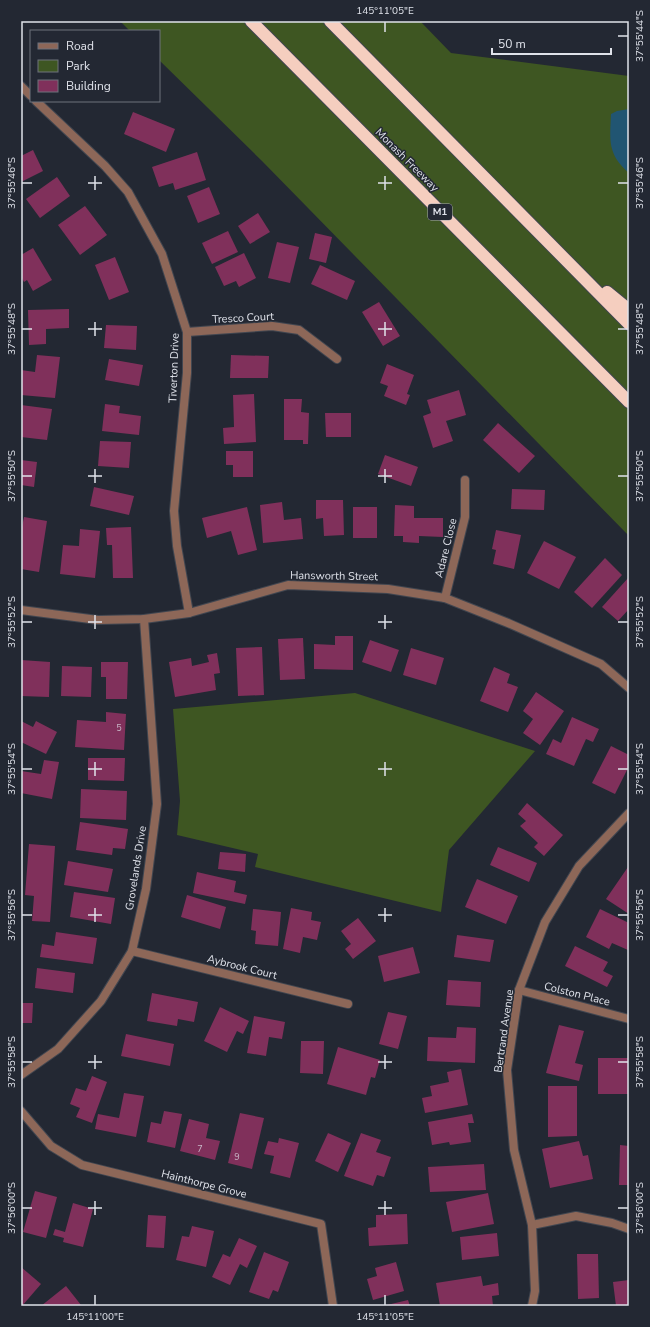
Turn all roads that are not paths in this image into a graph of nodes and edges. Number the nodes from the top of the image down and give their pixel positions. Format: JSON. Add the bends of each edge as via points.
{"nodes":[{"id":1,"x":251,"y":21,"type":"edge"},
{"id":2,"x":330,"y":21,"type":"edge"},
{"id":3,"x":21,"y":86,"type":"edge"},
{"id":4,"x":30,"y":95,"type":"edge"},
{"id":5,"x":37,"y":102,"type":"edge"},
{"id":6,"x":559,"y":253,"type":"junction"},
{"id":7,"x":629,"y":310,"type":"edge"},
{"id":8,"x":629,"y":324,"type":"edge"},
{"id":9,"x":187,"y":332,"type":"junction"},
{"id":10,"x":337,"y":359,"type":"dead end"},
{"id":11,"x":629,"y":402,"type":"edge"},
{"id":12,"x":465,"y":480,"type":"dead end"},
{"id":13,"x":444,"y":598,"type":"junction"},
{"id":14,"x":21,"y":610,"type":"edge"},
{"id":15,"x":189,"y":613,"type":"junction"},
{"id":16,"x":144,"y":619,"type":"junction"},
{"id":17,"x":629,"y":688,"type":"edge"},
{"id":18,"x":629,"y":813,"type":"edge"},
{"id":19,"x":132,"y":951,"type":"junction"},
{"id":20,"x":519,"y":990,"type":"junction"},
{"id":21,"x":348,"y":1004,"type":"dead end"},
{"id":22,"x":629,"y":1019,"type":"edge"},
{"id":23,"x":21,"y":1075,"type":"edge"},
{"id":24,"x":21,"y":1111,"type":"edge"},
{"id":25,"x":532,"y":1226,"type":"junction"},
{"id":26,"x":629,"y":1229,"type":"edge"},
{"id":27,"x":333,"y":1306,"type":"edge"},
{"id":28,"x":532,"y":1306,"type":"edge"}],
"edges":[{"from":1,"to":11,"type":"highway","name":"Monash Freeway","number":"M1"},
{"from":2,"to":6,"type":"highway"},
{"from":3,"to":4,"type":"street"},
{"from":5,"to":9,"type":"street","name":"Tiverton Drive","via":[[105,166],[128,192],[162,254]]},
{"from":6,"to":7,"type":"highway"},
{"from":6,"to":8,"type":"highway"},
{"from":9,"to":10,"type":"street","name":"Tresco Court","via":[[272,326],[298,330]]},
{"from":9,"to":15,"type":"street","name":"Tiverton Drive","via":[[187,373],[174,511],[176,546]]},
{"from":12,"to":13,"type":"street","name":"Adare Close","via":[[465,517]]},
{"from":13,"to":15,"type":"street","name":"Hansworth Street","via":[[388,589],[288,585]]},
{"from":13,"to":17,"type":"street","name":"Hansworth Street","via":[[601,664]]},
{"from":14,"to":16,"type":"street","name":"Hansworth Street","via":[[98,620]]},
{"from":15,"to":16,"type":"street","name":"Hansworth Street"},
{"from":16,"to":19,"type":"street","name":"Grovelands Drive","via":[[157,804],[146,889]]},
{"from":18,"to":20,"type":"street","name":"Bertrand Avenue","via":[[579,866],[545,922]]},
{"from":19,"to":21,"type":"street","name":"Aybrook Court"},
{"from":19,"to":23,"type":"street","name":"Grovelands Drive","via":[[101,1001],[63,1044]]},
{"from":20,"to":22,"type":"street","name":"Colston Place"},
{"from":20,"to":25,"type":"street","name":"Bertrand Avenue","via":[[507,1070],[514,1150]]},
{"from":24,"to":27,"type":"street","name":"Hainthorpe Grove","via":[[51,1146],[82,1165],[321,1224]]},
{"from":25,"to":26,"type":"street","via":[[576,1216]]},
{"from":25,"to":28,"type":"street","name":"Bertrand Avenue","via":[[535,1291]]}]}
